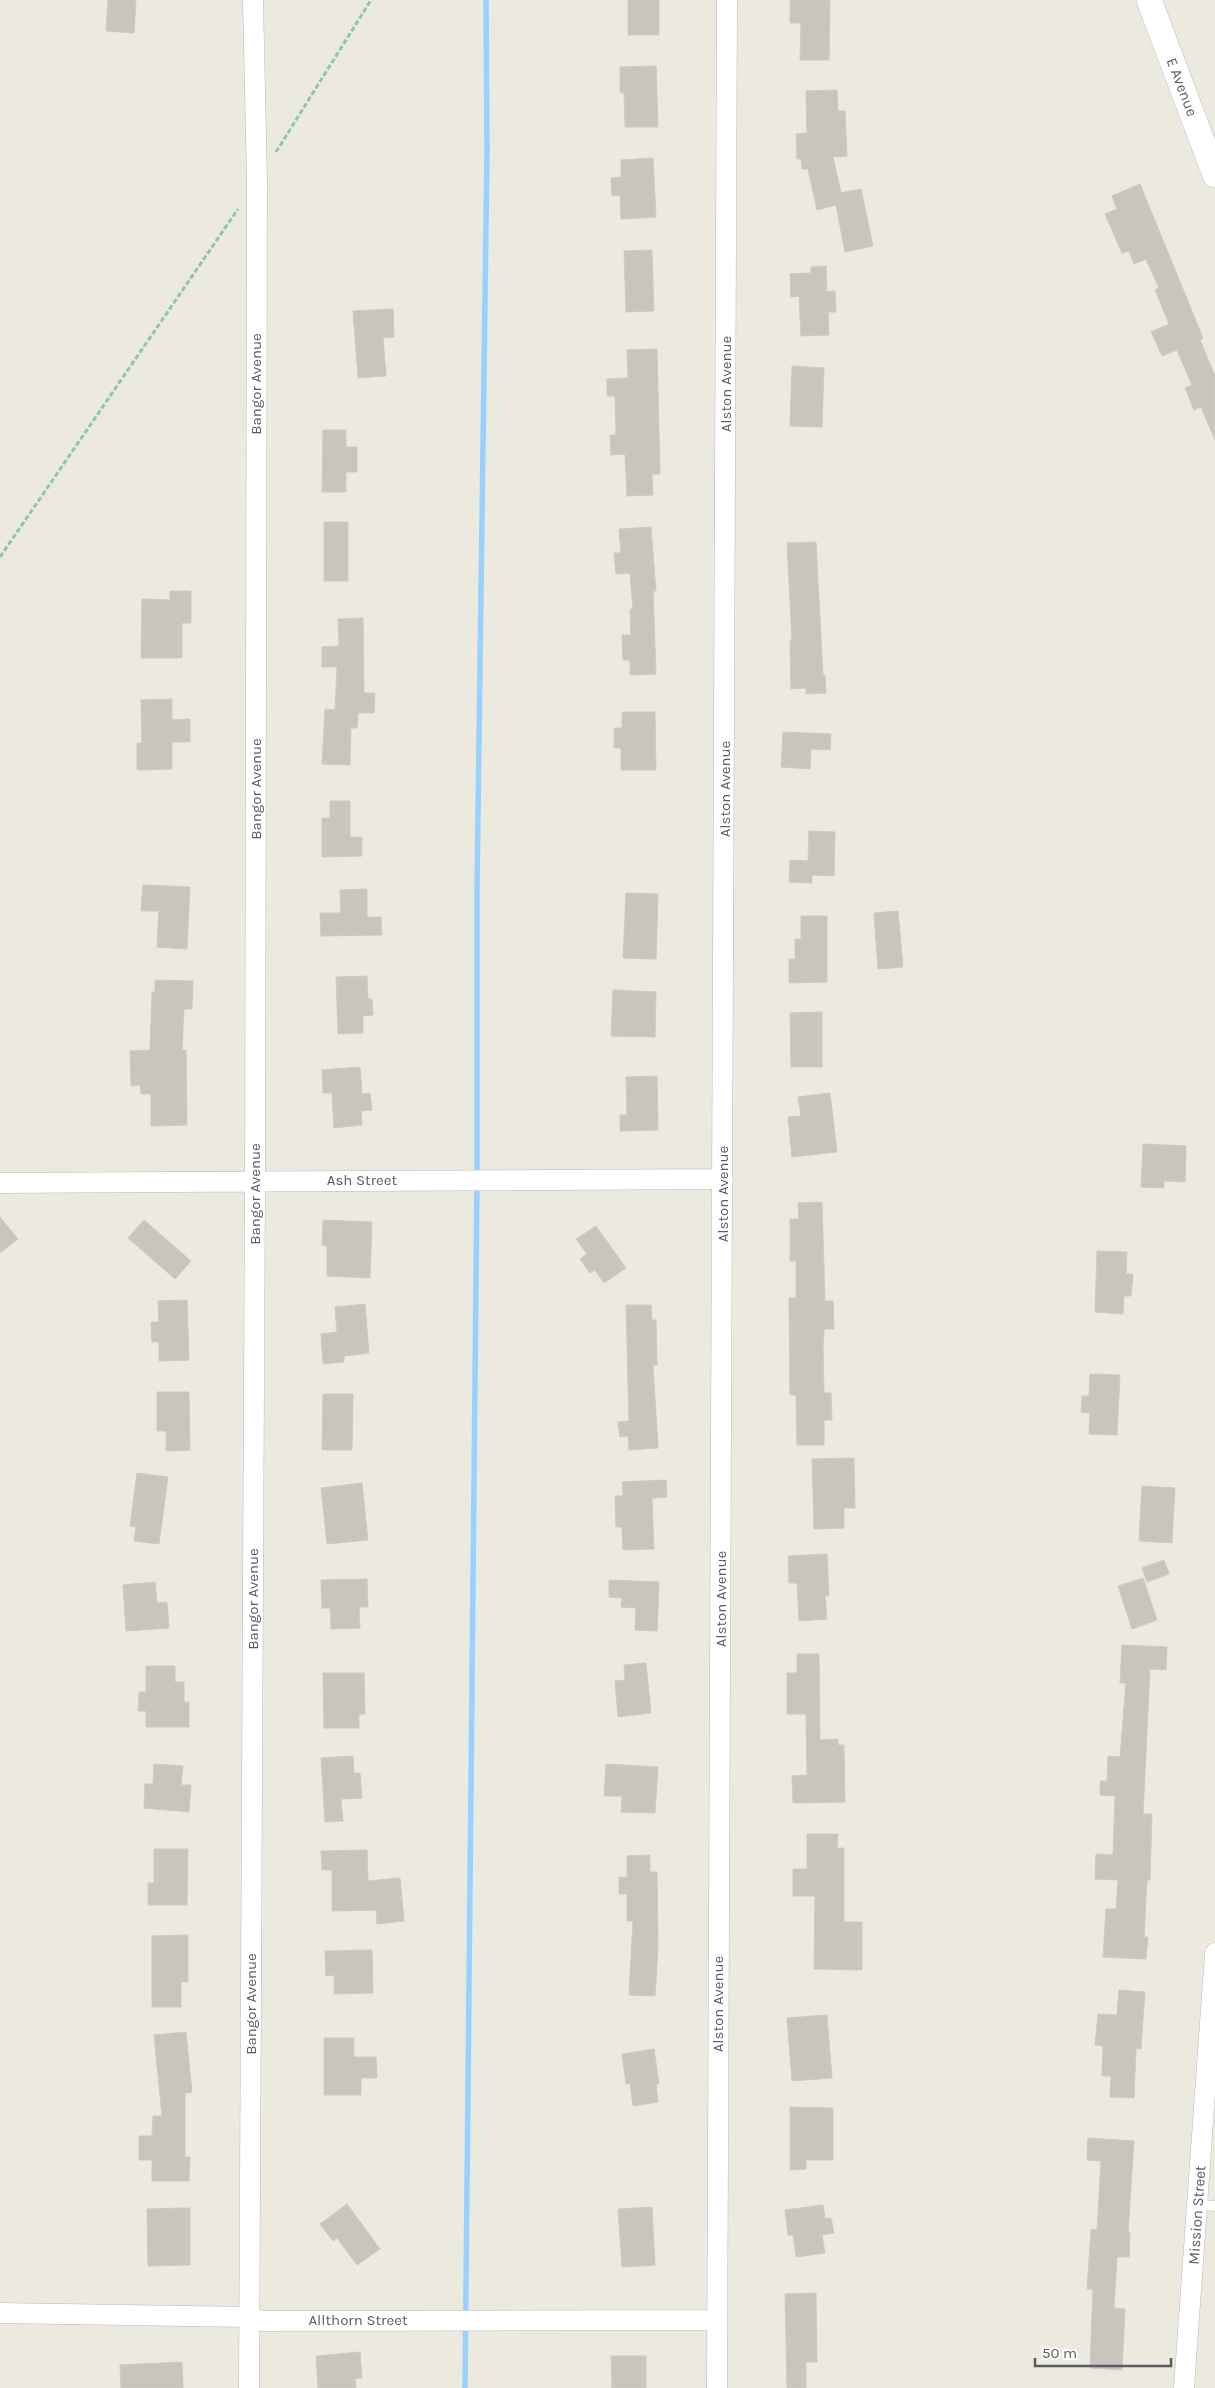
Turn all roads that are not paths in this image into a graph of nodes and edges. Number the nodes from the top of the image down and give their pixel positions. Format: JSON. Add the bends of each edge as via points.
{"nodes":[{"id":1,"x":253,"y":0,"type":"edge"},
{"id":2,"x":727,"y":0,"type":"edge"},
{"id":3,"x":1149,"y":0,"type":"edge"},
{"id":4,"x":1215,"y":175,"type":"edge"},
{"id":5,"x":724,"y":1179,"type":"junction"},
{"id":6,"x":255,"y":1181,"type":"junction"},
{"id":7,"x":0,"y":1182,"type":"edge"},
{"id":8,"x":1215,"y":1953,"type":"edge"},
{"id":9,"x":1207,"y":2206,"type":"edge"},
{"id":10,"x":0,"y":2313,"type":"edge"},
{"id":11,"x":249,"y":2317,"type":"junction"},
{"id":12,"x":716,"y":2320,"type":"junction"},
{"id":13,"x":249,"y":2388,"type":"edge"},
{"id":14,"x":716,"y":2388,"type":"edge"},
{"id":15,"x":1184,"y":2388,"type":"edge"}],
"edges":[{"from":1,"to":6,"type":"street","name":"Bangor Avenue","via":[[257,182]]},
{"from":2,"to":5,"type":"street","name":"Alston Avenue"},
{"from":3,"to":4,"type":"street","name":"E Avenue"},
{"from":5,"to":6,"type":"street","name":"Ash Street"},
{"from":5,"to":12,"type":"street","name":"Alston Avenue"},
{"from":6,"to":7,"type":"street","name":"Ash Street"},
{"from":6,"to":11,"type":"street","name":"Bangor Avenue"},
{"from":8,"to":9,"type":"street","name":"Mission Street"},
{"from":9,"to":15,"type":"street","name":"Mission Street"},
{"from":10,"to":11,"type":"street","name":"Allthorn Street"},
{"from":11,"to":12,"type":"street","name":"Allthorn Street","via":[[264,2321]]},
{"from":11,"to":13,"type":"street","name":"Bangor Avenue"},
{"from":12,"to":14,"type":"street","name":"Alston Avenue"}]}
